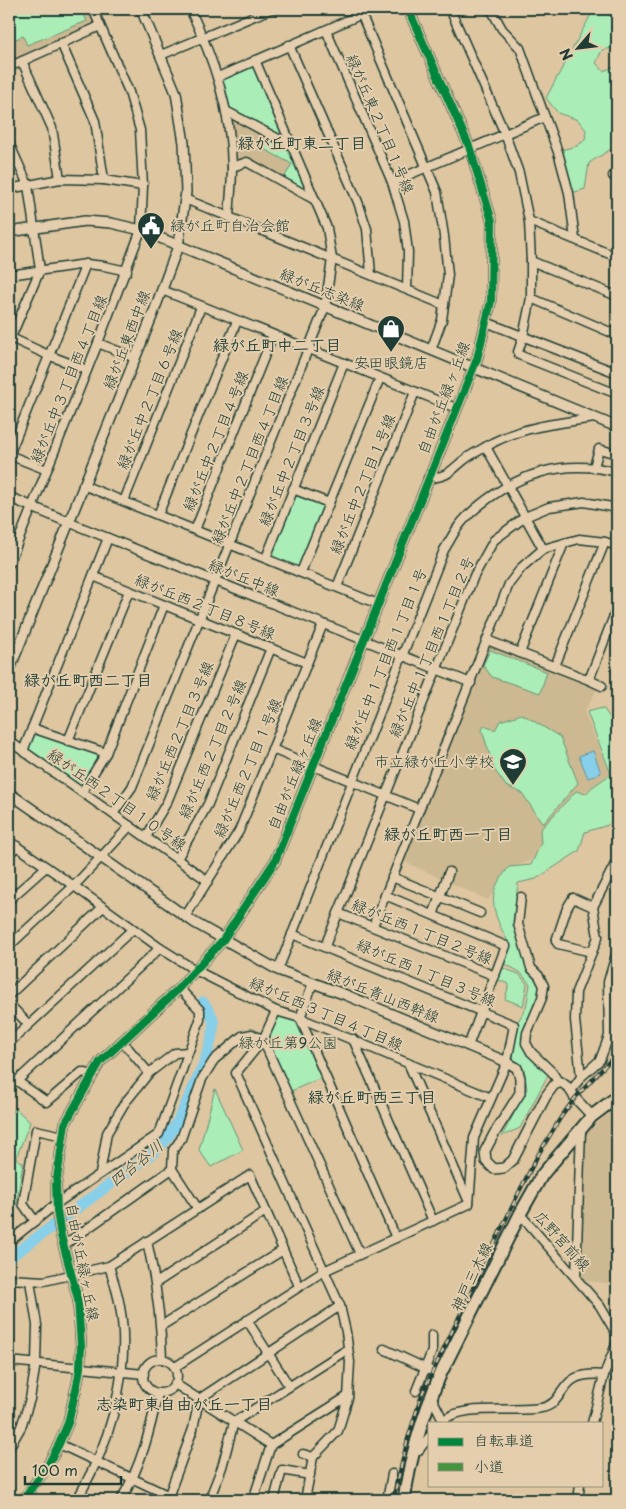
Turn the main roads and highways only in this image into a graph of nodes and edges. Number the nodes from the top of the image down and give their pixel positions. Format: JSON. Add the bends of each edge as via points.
{"nodes":[{"id":1,"x":617,"y":1097,"type":"edge"},
{"id":2,"x":404,"y":1500,"type":"edge"}],
"edges":[{"from":1,"to":2,"type":"main road","name":"神戸三木線","via":[[592,1116],[542,1175],[520,1214],[431,1396],[408,1472]]}]}
